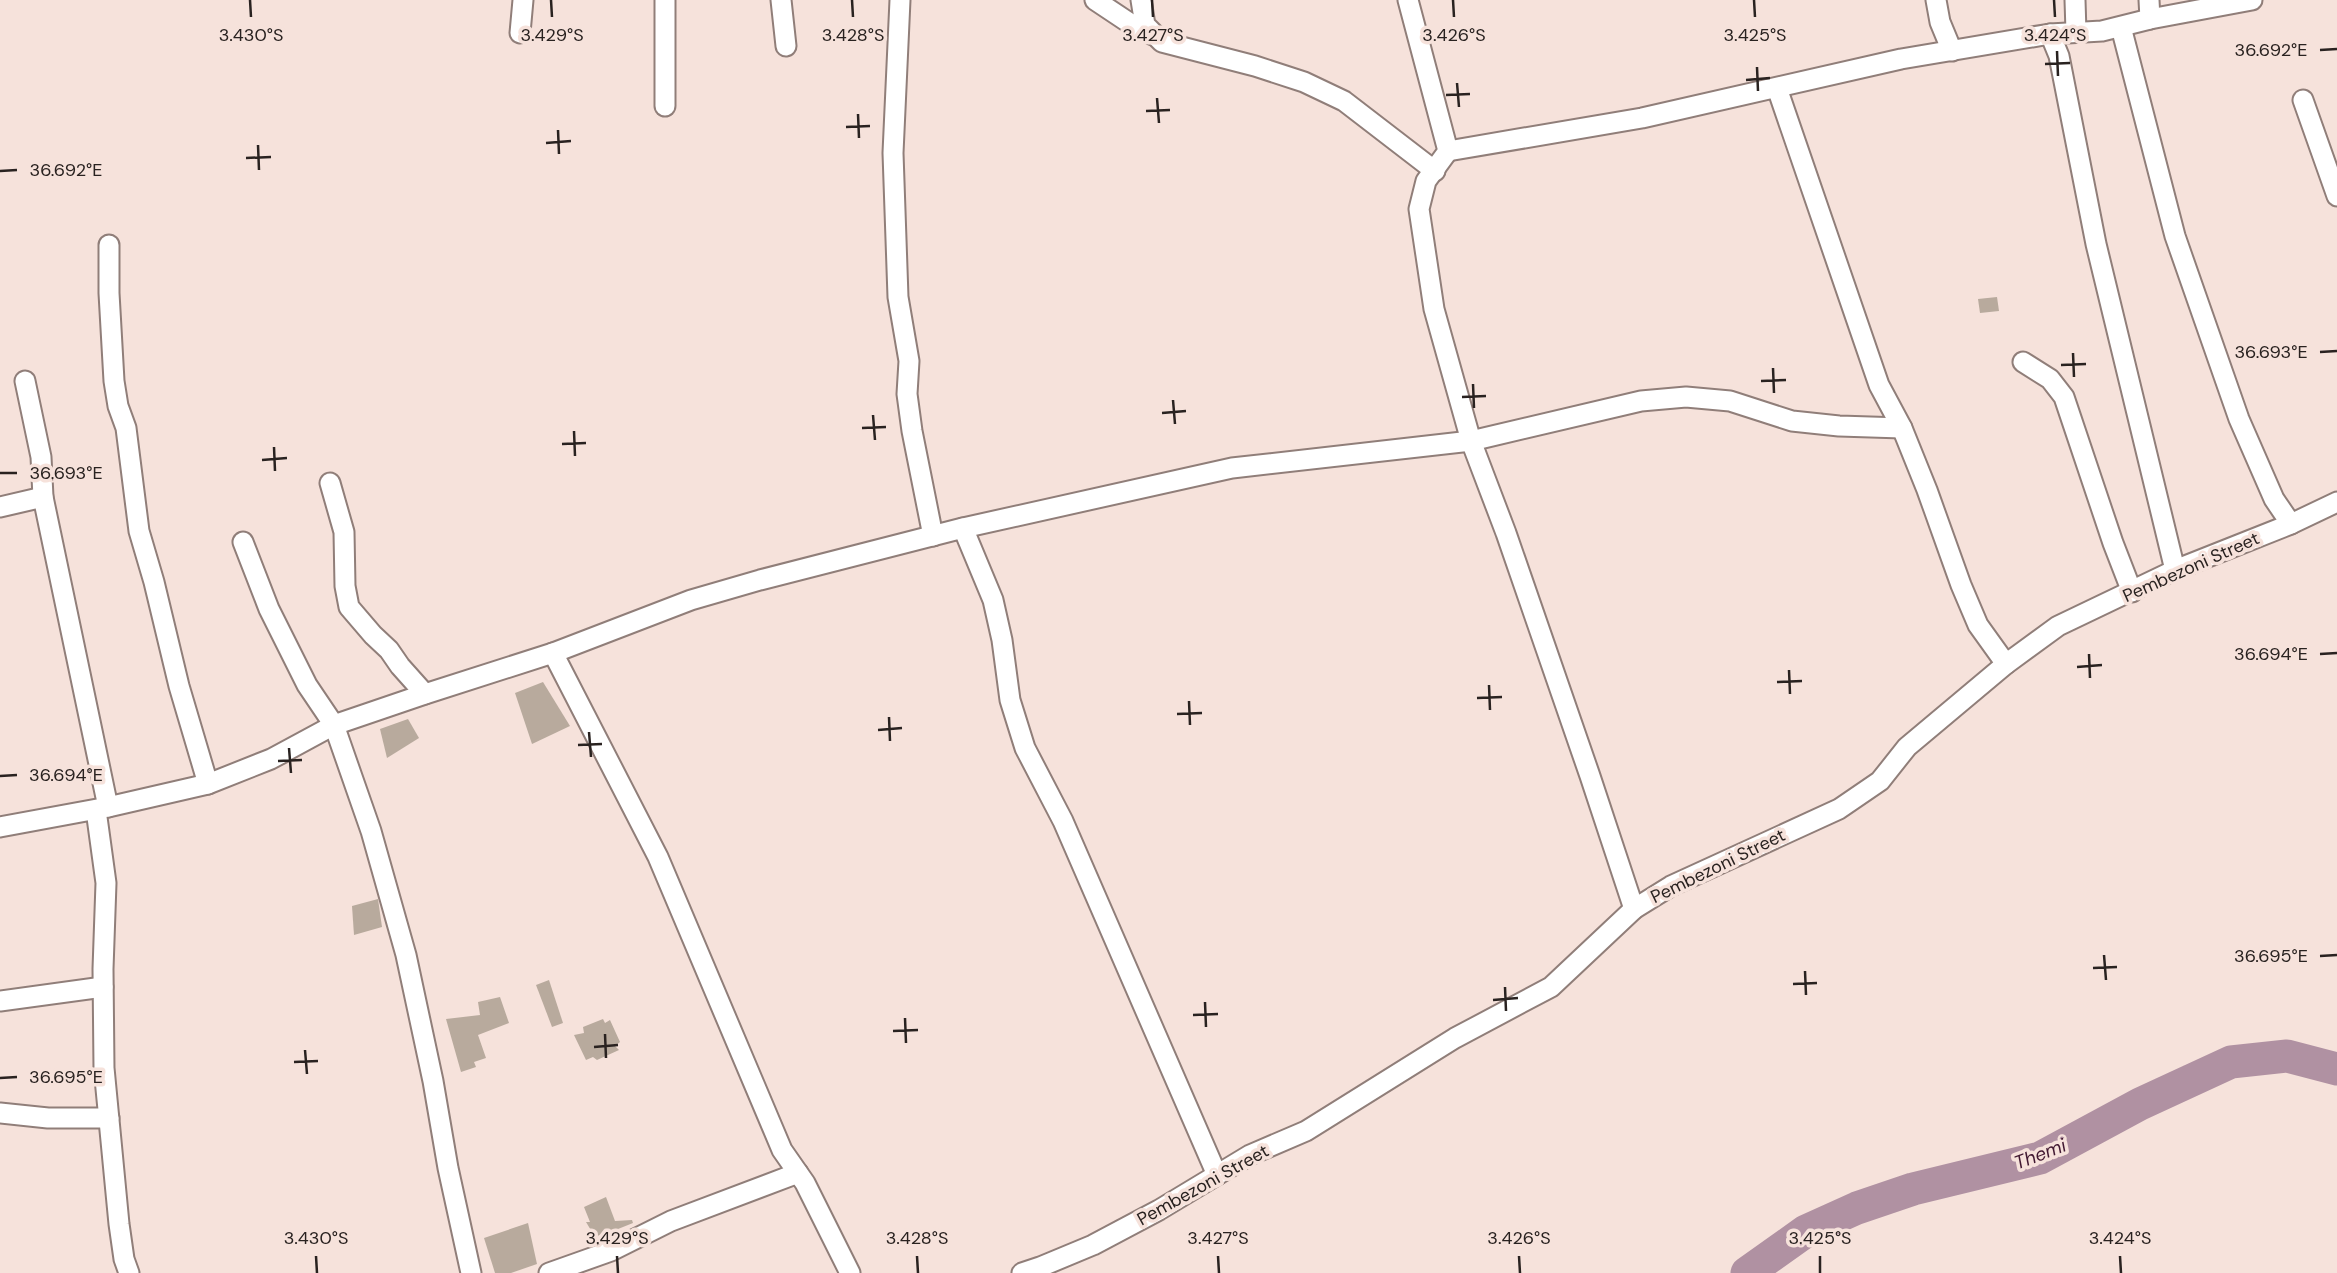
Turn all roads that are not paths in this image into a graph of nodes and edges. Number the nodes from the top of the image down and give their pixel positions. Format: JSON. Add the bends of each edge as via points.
{"nodes":[{"id":1,"x":523,"y":0,"type":"edge"},
{"id":2,"x":665,"y":0,"type":"edge"},
{"id":3,"x":781,"y":0,"type":"edge"},
{"id":4,"x":900,"y":0,"type":"edge"},
{"id":5,"x":1095,"y":0,"type":"edge"},
{"id":6,"x":1141,"y":0,"type":"edge"},
{"id":7,"x":1408,"y":0,"type":"edge"},
{"id":8,"x":1936,"y":0,"type":"edge"},
{"id":9,"x":2075,"y":0,"type":"edge"},
{"id":10,"x":2245,"y":0,"type":"edge"},
{"id":11,"x":2252,"y":0,"type":"edge"},
{"id":12,"x":2149,"y":9,"type":"edge"},
{"id":13,"x":2121,"y":27,"type":"junction"},
{"id":14,"x":2077,"y":32,"type":"junction"},
{"id":15,"x":520,"y":33,"type":"dead end"},
{"id":16,"x":2050,"y":34,"type":"junction"},
{"id":17,"x":1153,"y":35,"type":"junction"},
{"id":18,"x":786,"y":46,"type":"dead end"},
{"id":19,"x":1952,"y":51,"type":"junction"},
{"id":20,"x":1777,"y":88,"type":"junction"},
{"id":21,"x":2303,"y":100,"type":"dead end"},
{"id":22,"x":665,"y":106,"type":"dead end"},
{"id":23,"x":1448,"y":151,"type":"junction"},
{"id":24,"x":1435,"y":171,"type":"junction"},
{"id":25,"x":2337,"y":196,"type":"edge"},
{"id":26,"x":109,"y":245,"type":"dead end"},
{"id":27,"x":2023,"y":362,"type":"dead end"},
{"id":28,"x":25,"y":382,"type":"dead end"},
{"id":29,"x":1902,"y":428,"type":"junction"},
{"id":30,"x":1471,"y":441,"type":"junction"},
{"id":31,"x":330,"y":483,"type":"dead end"},
{"id":32,"x":43,"y":497,"type":"junction"},
{"id":33,"x":2337,"y":502,"type":"edge"},
{"id":34,"x":0,"y":507,"type":"edge"},
{"id":35,"x":2291,"y":524,"type":"junction"},
{"id":36,"x":963,"y":528,"type":"junction"},
{"id":37,"x":933,"y":536,"type":"junction"},
{"id":38,"x":243,"y":542,"type":"dead end"},
{"id":39,"x":2175,"y":570,"type":"junction"},
{"id":40,"x":2132,"y":592,"type":"junction"},
{"id":41,"x":553,"y":653,"type":"junction"},
{"id":42,"x":2006,"y":664,"type":"junction"},
{"id":43,"x":425,"y":694,"type":"junction"},
{"id":44,"x":334,"y":725,"type":"junction"},
{"id":45,"x":208,"y":784,"type":"junction"},
{"id":46,"x":102,"y":808,"type":"junction"},
{"id":47,"x":0,"y":827,"type":"edge"},
{"id":48,"x":1634,"y":909,"type":"junction"},
{"id":49,"x":103,"y":986,"type":"junction"},
{"id":50,"x":0,"y":1001,"type":"edge"},
{"id":51,"x":0,"y":1113,"type":"edge"},
{"id":52,"x":109,"y":1118,"type":"junction"},
{"id":53,"x":798,"y":1173,"type":"junction"},
{"id":54,"x":1217,"y":1175,"type":"junction"},
{"id":55,"x":129,"y":1273,"type":"edge"},
{"id":56,"x":471,"y":1273,"type":"edge"},
{"id":57,"x":549,"y":1273,"type":"edge"},
{"id":58,"x":850,"y":1273,"type":"edge"},
{"id":59,"x":1022,"y":1273,"type":"edge"}],
"edges":[{"from":1,"to":15,"type":"street"},
{"from":2,"to":22,"type":"street"},
{"from":3,"to":18,"type":"street"},
{"from":4,"to":37,"type":"street","via":[[893,153],[898,297],[909,361],[912,431]]},
{"from":5,"to":17,"type":"street"},
{"from":6,"to":17,"type":"street","via":[[1145,24]]},
{"from":7,"to":23,"type":"street"},
{"from":8,"to":19,"type":"street"},
{"from":9,"to":14,"type":"street"},
{"from":10,"to":11,"type":"street"},
{"from":10,"to":12,"type":"street"},
{"from":12,"to":13,"type":"street"},
{"from":13,"to":14,"type":"street"},
{"from":13,"to":35,"type":"street","via":[[2175,236],[2239,419],[2274,499]]},
{"from":14,"to":16,"type":"street"},
{"from":16,"to":19,"type":"street"},
{"from":16,"to":39,"type":"street","via":[[2059,56],[2096,244]]},
{"from":17,"to":24,"type":"street","via":[[1162,42],[1304,82],[1344,102]]},
{"from":19,"to":20,"type":"street"},
{"from":20,"to":23,"type":"street","via":[[1642,118]]},
{"from":20,"to":29,"type":"street","via":[[1879,385]]},
{"from":21,"to":25,"type":"street"},
{"from":23,"to":24,"type":"street"},
{"from":24,"to":30,"type":"street","via":[[1426,181],[1419,209],[1434,309]]},
{"from":26,"to":45,"type":"street","via":[[114,381],[126,428],[139,531]]},
{"from":27,"to":40,"type":"street","via":[[2050,379],[2064,397]]},
{"from":28,"to":32,"type":"street","via":[[41,457]]},
{"from":29,"to":30,"type":"street","via":[[1792,421],[1730,401],[1686,397],[1641,401]]},
{"from":29,"to":42,"type":"street","via":[[1978,625]]},
{"from":30,"to":36,"type":"street","via":[[1232,468]]},
{"from":30,"to":48,"type":"street"},
{"from":31,"to":43,"type":"street","via":[[344,533],[349,607]]},
{"from":32,"to":34,"type":"street"},
{"from":32,"to":46,"type":"street"},
{"from":33,"to":35,"type":"street","name":"Pembezoni Street"},
{"from":35,"to":39,"type":"street","name":"Pembezoni Street"},
{"from":36,"to":37,"type":"street"},
{"from":36,"to":54,"type":"street","via":[[993,600],[1010,700],[1025,748],[1063,821]]},
{"from":37,"to":41,"type":"street","via":[[691,600]]},
{"from":38,"to":44,"type":"street","via":[[269,609],[307,685]]},
{"from":39,"to":40,"type":"street","name":"Pembezoni Street"},
{"from":40,"to":42,"type":"street","name":"Pembezoni Street","via":[[2058,626]]},
{"from":41,"to":43,"type":"street"},
{"from":41,"to":53,"type":"street","via":[[658,856],[782,1150]]},
{"from":42,"to":48,"type":"street","name":"Pembezoni Street","via":[[1907,747],[1880,781],[1839,809],[1671,886]]},
{"from":43,"to":44,"type":"street"},
{"from":44,"to":45,"type":"street","via":[[271,759]]},
{"from":44,"to":56,"type":"street","via":[[371,831],[406,955]]},
{"from":45,"to":46,"type":"street"},
{"from":46,"to":47,"type":"street"},
{"from":46,"to":49,"type":"street","via":[[106,883]]},
{"from":48,"to":54,"type":"street","name":"Pembezoni Street","via":[[1551,987],[1455,1038],[1306,1131]]},
{"from":49,"to":50,"type":"street"},
{"from":49,"to":52,"type":"street"},
{"from":51,"to":52,"type":"street"},
{"from":52,"to":55,"type":"street","via":[[119,1224]]},
{"from":53,"to":57,"type":"street"},
{"from":53,"to":58,"type":"street"},
{"from":54,"to":59,"type":"street","name":"Pembezoni Street","via":[[1093,1245]]}]}
